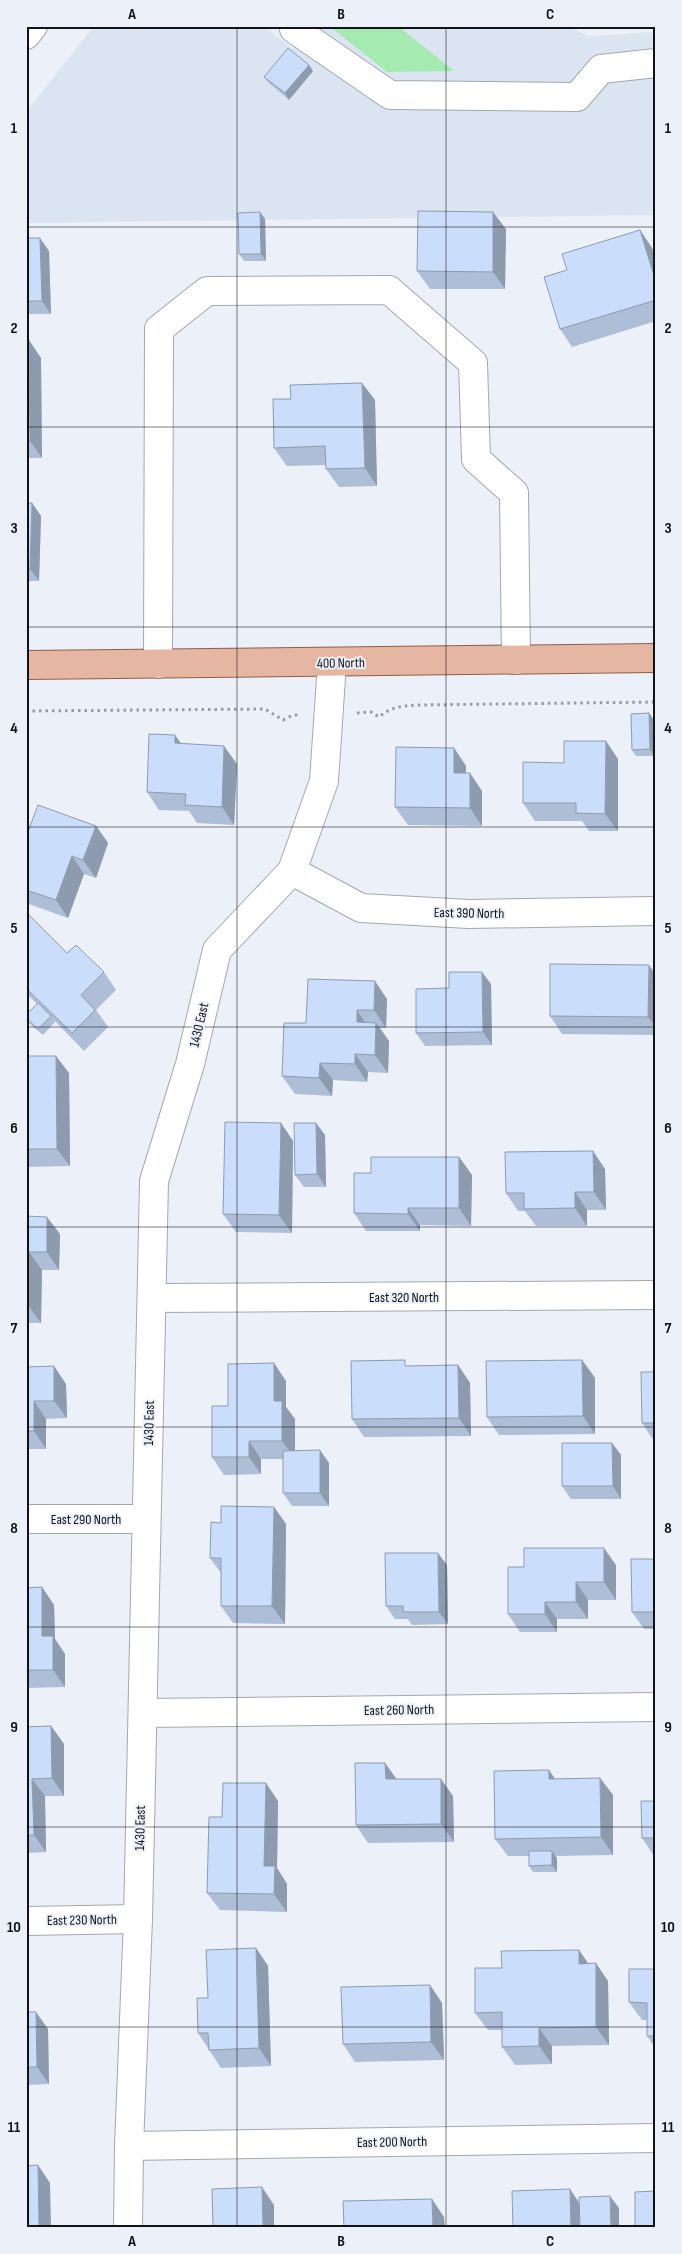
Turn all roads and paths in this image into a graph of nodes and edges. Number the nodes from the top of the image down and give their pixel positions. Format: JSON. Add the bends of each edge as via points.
{"nodes":[{"id":1,"x":33,"y":26,"type":"edge"},
{"id":2,"x":294,"y":27,"type":"edge"},
{"id":3,"x":26,"y":35,"type":"edge"},
{"id":4,"x":656,"y":62,"type":"edge"},
{"id":5,"x":656,"y":658,"type":"edge"},
{"id":6,"x":516,"y":660,"type":"junction"},
{"id":7,"x":332,"y":663,"type":"junction"},
{"id":8,"x":158,"y":664,"type":"junction"},
{"id":9,"x":26,"y":665,"type":"edge"},
{"id":10,"x":656,"y":702,"type":"edge"},
{"id":11,"x":26,"y":711,"type":"edge"},
{"id":12,"x":371,"y":712,"type":"dead end"},
{"id":13,"x":293,"y":715,"type":"dead end"},
{"id":14,"x":292,"y":871,"type":"junction"},
{"id":15,"x":656,"y":911,"type":"edge"},
{"id":16,"x":656,"y":1295,"type":"edge"},
{"id":17,"x":152,"y":1298,"type":"junction"},
{"id":18,"x":26,"y":1519,"type":"edge"},
{"id":19,"x":146,"y":1519,"type":"junction"},
{"id":20,"x":656,"y":1707,"type":"edge"},
{"id":21,"x":143,"y":1713,"type":"junction"},
{"id":22,"x":138,"y":1919,"type":"junction"},
{"id":23,"x":26,"y":1921,"type":"edge"},
{"id":24,"x":656,"y":2138,"type":"edge"},
{"id":25,"x":129,"y":2146,"type":"junction"},
{"id":26,"x":128,"y":2228,"type":"edge"}],
"edges":[{"from":1,"to":3,"type":"street"},
{"from":2,"to":4,"type":"street","via":[[390,96],[577,98],[601,69]]},
{"from":5,"to":6,"type":"main road","name":"400 North"},
{"from":6,"to":7,"type":"main road","name":"400 North"},
{"from":6,"to":8,"type":"street","via":[[514,493],[476,459],[472,363],[389,290],[207,291],[159,329]]},
{"from":7,"to":8,"type":"main road","name":"400 North"},
{"from":7,"to":14,"type":"street","name":"1430 East","via":[[324,781]]},
{"from":8,"to":9,"type":"main road","name":"400 North"},
{"from":10,"to":12,"type":"path","via":[[417,705],[393,708],[379,718]]},
{"from":11,"to":13,"type":"path","via":[[265,709],[283,720]]},
{"from":14,"to":15,"type":"street","name":"East 390 North","via":[[361,908],[469,914]]},
{"from":14,"to":17,"type":"street","name":"1430 East","via":[[217,950],[190,1064],[154,1181]]},
{"from":16,"to":17,"type":"street","name":"East 320 North"},
{"from":17,"to":19,"type":"street","name":"1430 East"},
{"from":18,"to":19,"type":"street","name":"East 290 North"},
{"from":19,"to":21,"type":"street","name":"1430 East"},
{"from":20,"to":21,"type":"street","name":"East 260 North"},
{"from":21,"to":22,"type":"street","name":"1430 East"},
{"from":22,"to":23,"type":"street","name":"East 230 North"},
{"from":22,"to":25,"type":"street","name":"1430 East"},
{"from":24,"to":25,"type":"street","name":"East 200 North"},
{"from":25,"to":26,"type":"street","name":"1430 East"}]}
